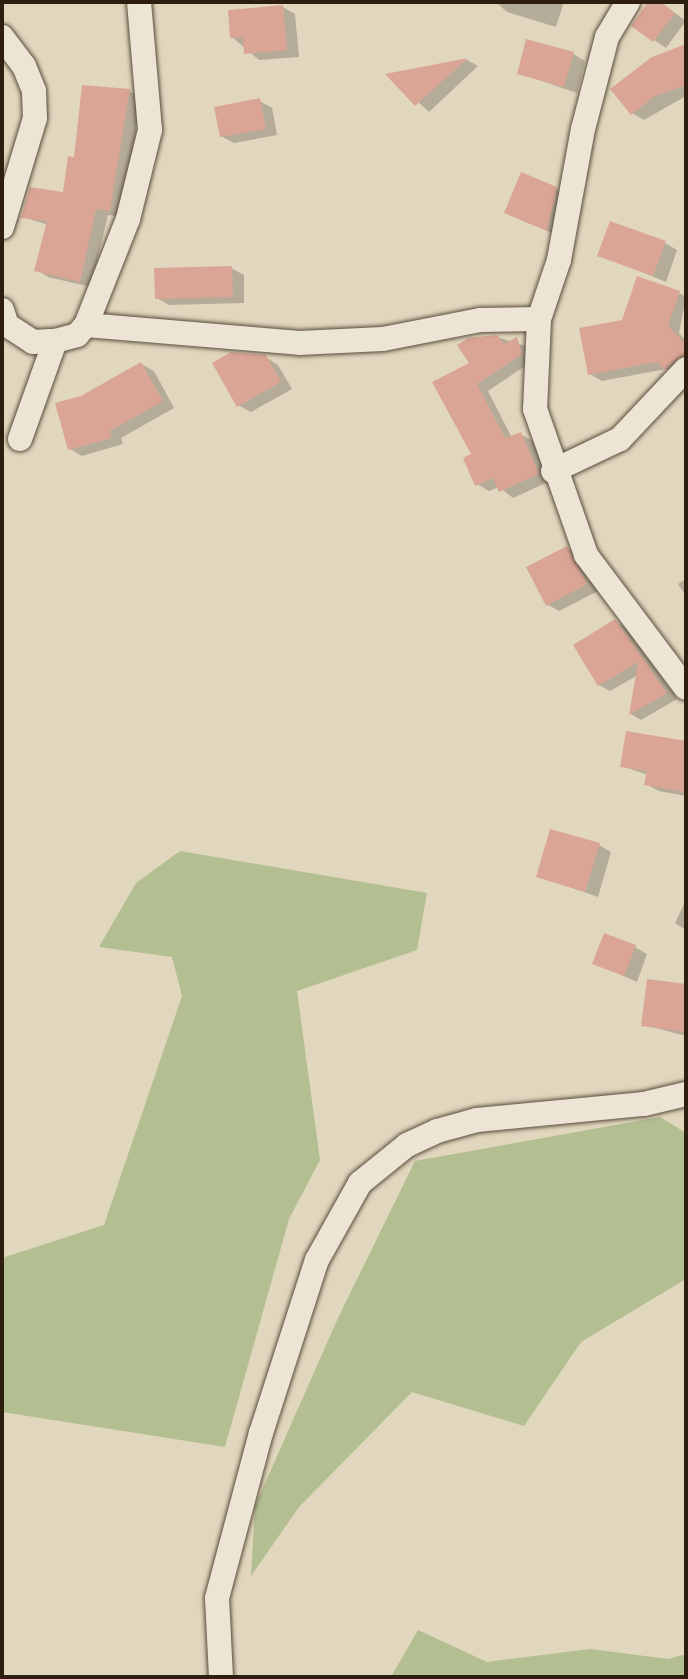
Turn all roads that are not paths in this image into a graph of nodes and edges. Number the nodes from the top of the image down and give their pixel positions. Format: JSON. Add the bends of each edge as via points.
{"nodes":[{"id":1,"x":139,"y":2,"type":"edge"},
{"id":2,"x":628,"y":2,"type":"edge"},
{"id":3,"x":2,"y":37,"type":"edge"},
{"id":4,"x":2,"y":227,"type":"edge"},
{"id":5,"x":2,"y":310,"type":"edge"},
{"id":6,"x":539,"y":319,"type":"junction"},
{"id":7,"x":86,"y":325,"type":"junction"},
{"id":8,"x":55,"y":341,"type":"junction"},
{"id":9,"x":686,"y":369,"type":"edge"},
{"id":10,"x":20,"y":439,"type":"dead end"},
{"id":11,"x":553,"y":471,"type":"junction"},
{"id":12,"x":686,"y":688,"type":"edge"},
{"id":13,"x":686,"y":1094,"type":"edge"},
{"id":14,"x":221,"y":1677,"type":"edge"}],
"edges":[{"from":1,"to":7,"type":"street","via":[[150,130],[128,219]]},
{"from":2,"to":6,"type":"street","via":[[607,37],[583,129],[559,260]]},
{"from":3,"to":4,"type":"street","via":[[24,66],[34,91],[35,118]]},
{"from":5,"to":8,"type":"street","via":[[7,325],[33,342]]},
{"from":6,"to":7,"type":"street","via":[[480,320],[383,339],[299,343]]},
{"from":6,"to":11,"type":"street","via":[[535,409]]},
{"from":7,"to":8,"type":"street","via":[[77,335]]},
{"from":8,"to":10,"type":"street"},
{"from":9,"to":11,"type":"street","via":[[620,439]]},
{"from":11,"to":12,"type":"street","via":[[586,555]]},
{"from":13,"to":14,"type":"street","via":[[644,1104],[477,1120],[407,1145],[360,1183],[317,1260],[261,1433],[217,1598]]}]}
